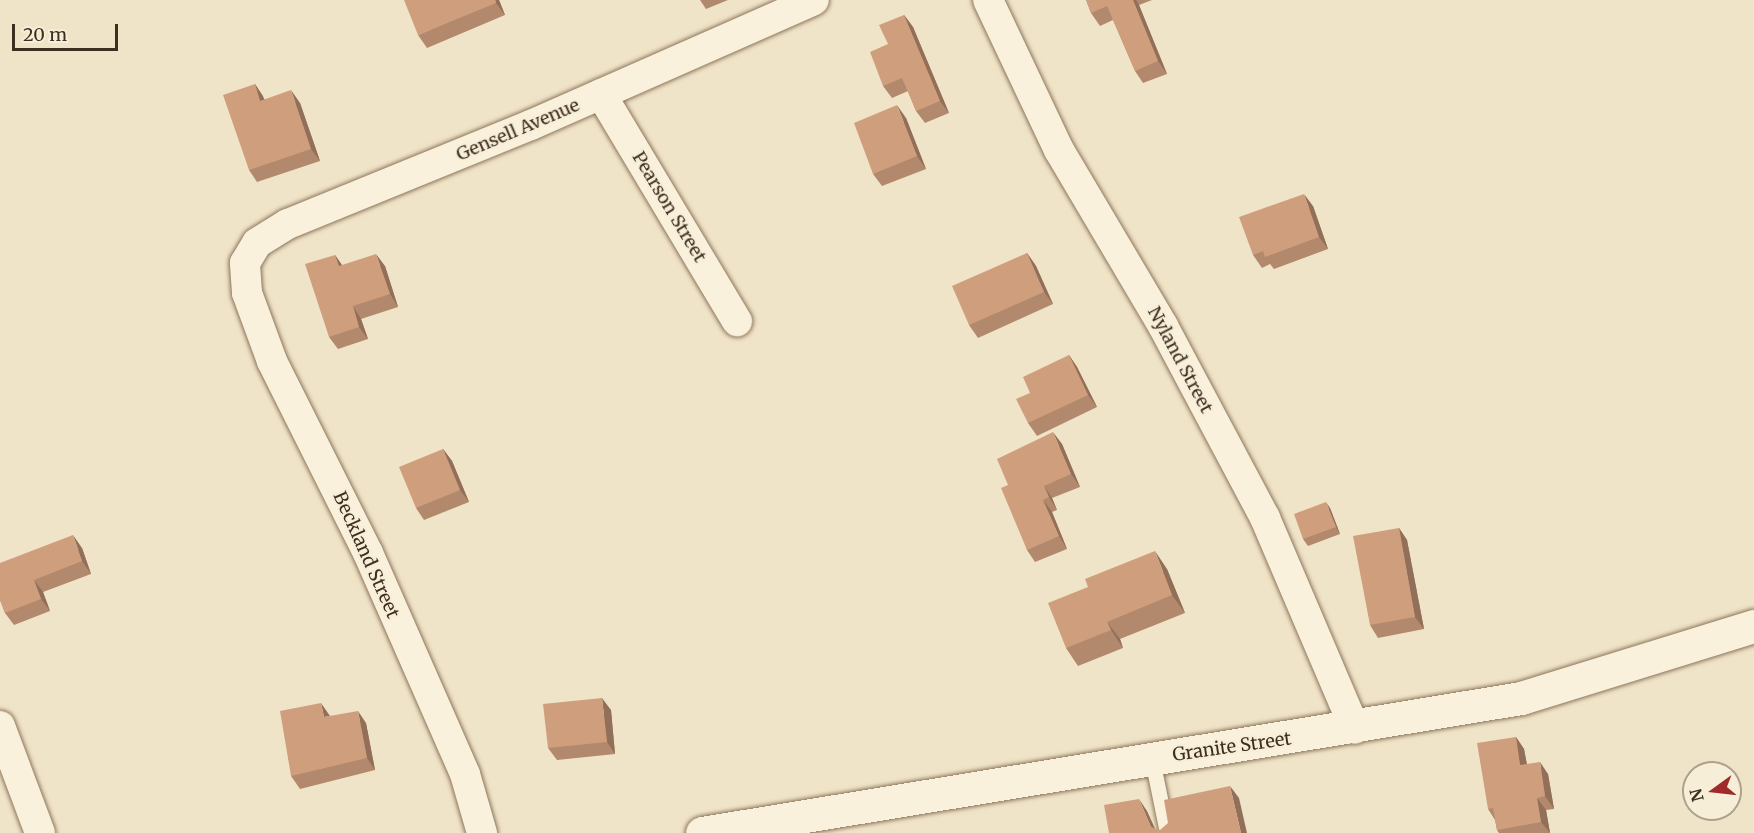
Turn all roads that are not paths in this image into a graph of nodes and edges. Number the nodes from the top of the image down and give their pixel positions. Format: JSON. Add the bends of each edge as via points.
{"nodes":[{"id":1,"x":814,"y":0,"type":"edge"},
{"id":2,"x":988,"y":0,"type":"edge"},
{"id":3,"x":601,"y":94,"type":"junction"},
{"id":4,"x":246,"y":279,"type":"joint"},
{"id":5,"x":737,"y":321,"type":"dead end"},
{"id":6,"x":1754,"y":626,"type":"edge"},
{"id":7,"x":0,"y":726,"type":"edge"},
{"id":8,"x":1354,"y":729,"type":"junction"},
{"id":9,"x":1152,"y":759,"type":"junction"},
{"id":10,"x":40,"y":833,"type":"edge"},
{"id":11,"x":482,"y":833,"type":"edge"},
{"id":12,"x":702,"y":833,"type":"edge"},
{"id":13,"x":1167,"y":833,"type":"edge"}],
"edges":[{"from":1,"to":3,"type":"street","name":"Gensell Avenue"},
{"from":2,"to":8,"type":"street","name":"Nyland Street","via":[[1059,150],[1163,326],[1264,518]]},
{"from":3,"to":4,"type":"street","name":"Gensell Avenue","via":[[288,224],[256,243],[245,263]]},
{"from":3,"to":5,"type":"street","name":"Pearson Street"},
{"from":4,"to":11,"type":"street","name":"Beckland Street","via":[[272,360],[368,553],[465,774]]},
{"from":6,"to":8,"type":"street","name":"Granite Street","via":[[1521,698]]},
{"from":7,"to":10,"type":"street"},
{"from":8,"to":9,"type":"street","name":"Granite Street"},
{"from":9,"to":12,"type":"street","name":"Granite Street"},
{"from":9,"to":13,"type":"lane"}]}
